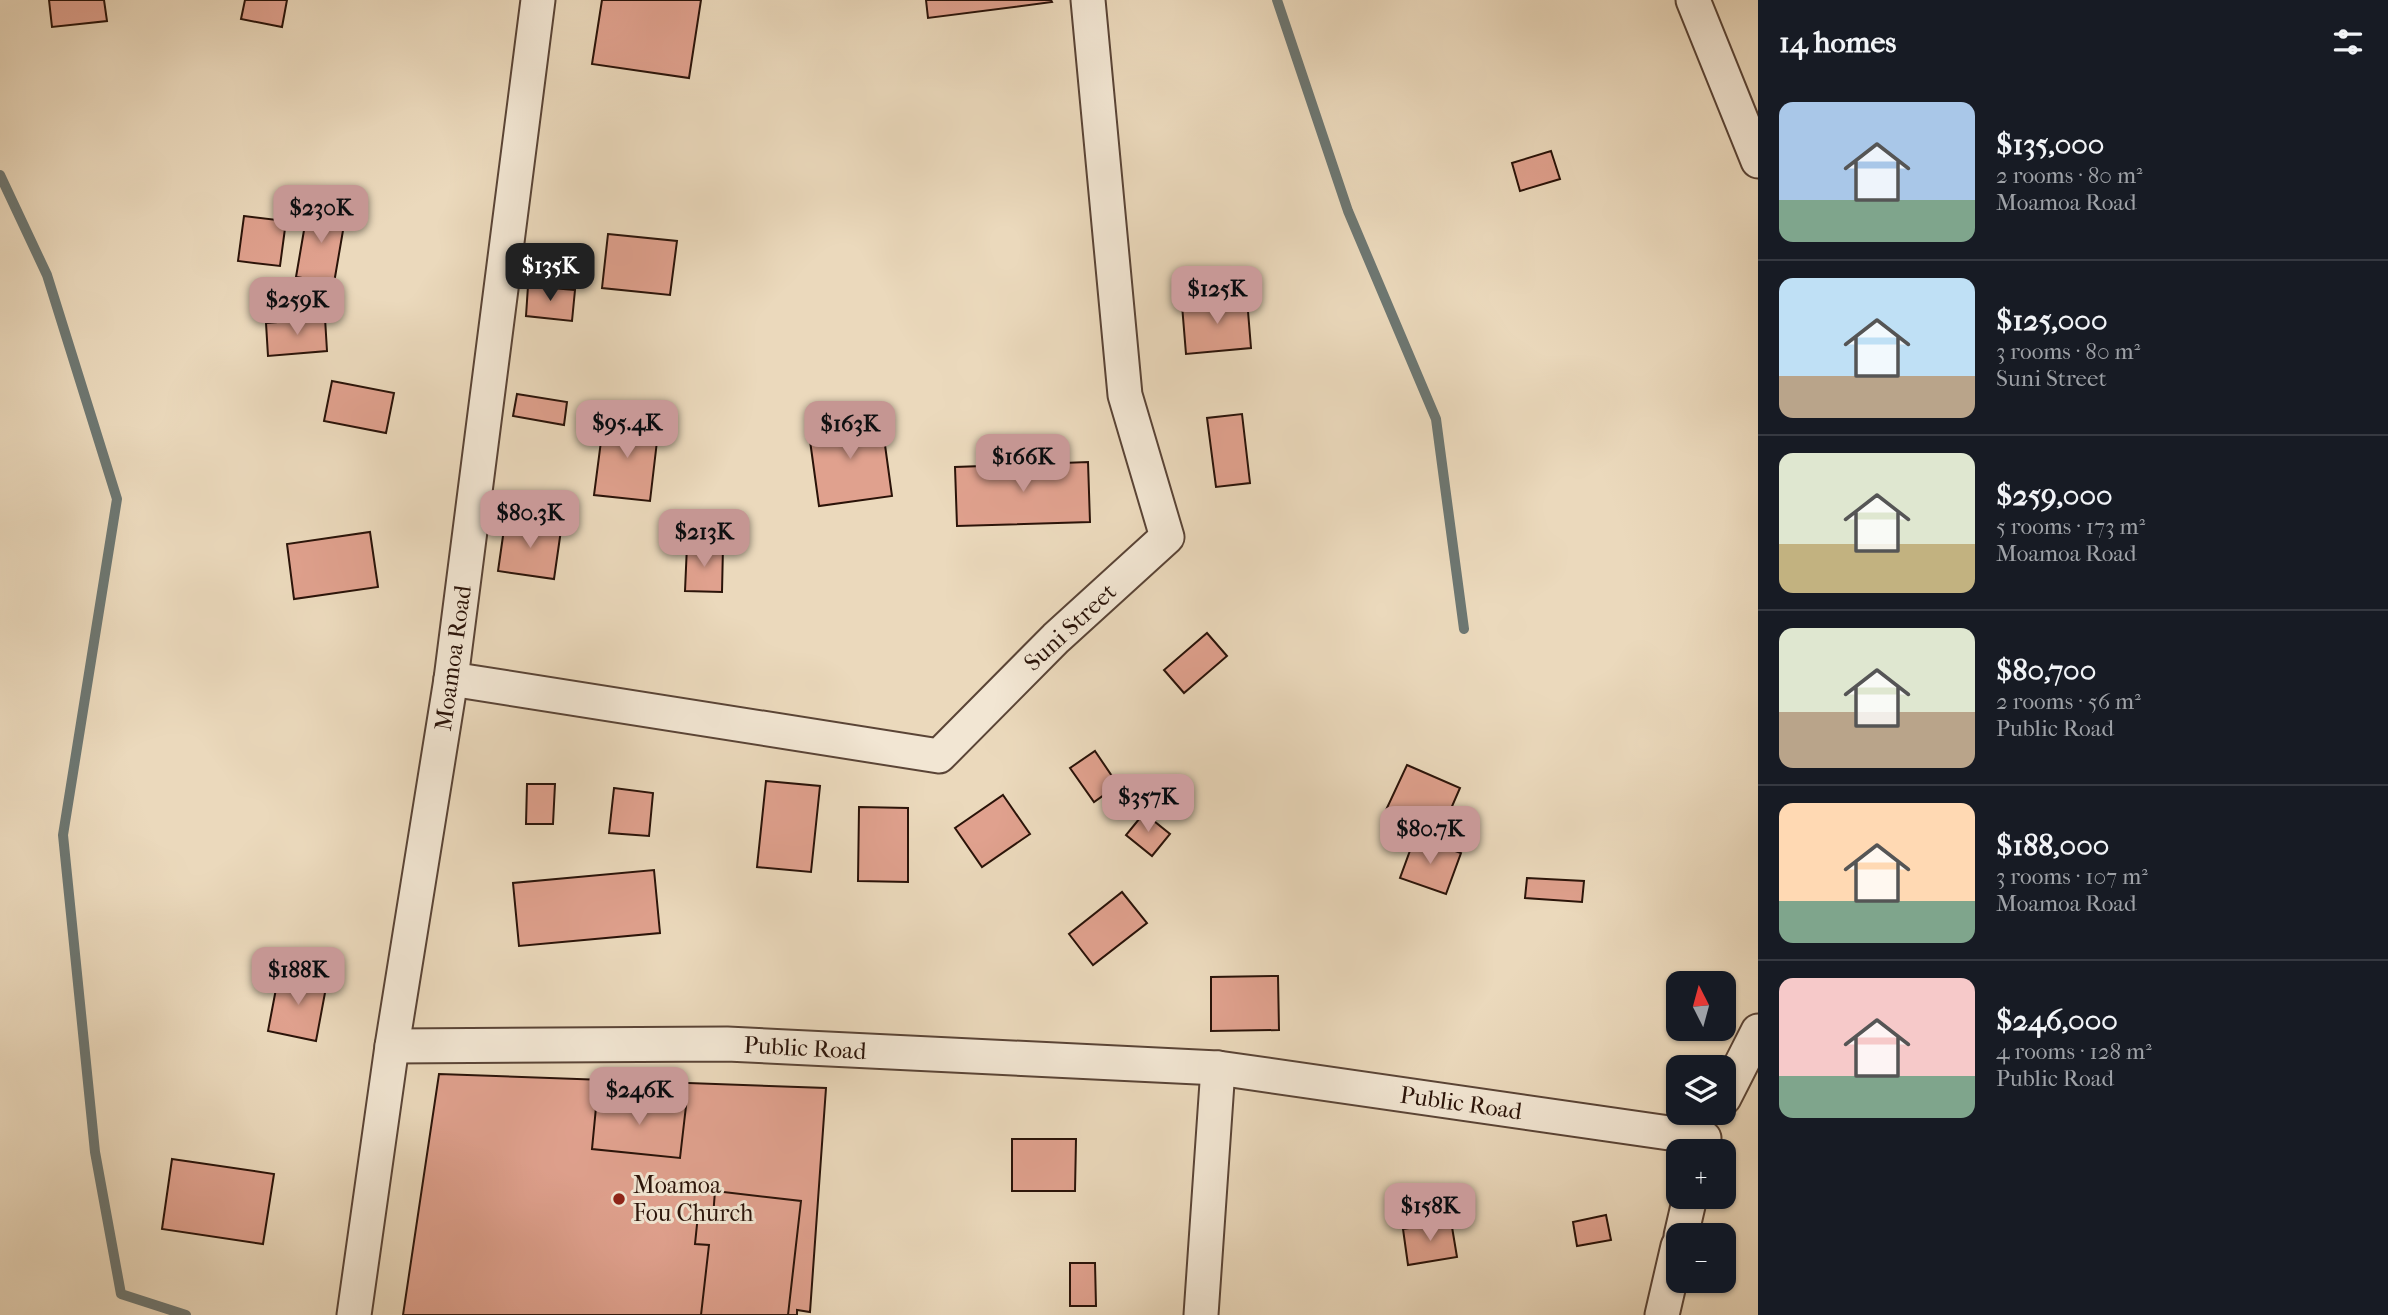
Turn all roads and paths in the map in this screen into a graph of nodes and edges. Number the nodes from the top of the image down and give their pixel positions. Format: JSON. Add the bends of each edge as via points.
{"nodes":[{"id":1,"x":538,"y":0,"type":"edge"},
{"id":2,"x":1088,"y":0,"type":"edge"},
{"id":3,"x":1693,"y":0,"type":"edge"},
{"id":4,"x":1758,"y":161,"type":"edge"},
{"id":5,"x":451,"y":679,"type":"junction"},
{"id":6,"x":1758,"y":1031,"type":"edge"},
{"id":7,"x":392,"y":1046,"type":"junction"},
{"id":8,"x":1218,"y":1069,"type":"junction"},
{"id":9,"x":1736,"y":1074,"type":"edge"},
{"id":10,"x":1707,"y":1134,"type":"edge"},
{"id":11,"x":1667,"y":1293,"type":"edge"},
{"id":12,"x":354,"y":1315,"type":"edge"},
{"id":13,"x":1200,"y":1315,"type":"edge"},
{"id":14,"x":1662,"y":1315,"type":"edge"}],
"edges":[{"from":1,"to":5,"type":"street","name":"Moamoa Road"},
{"from":2,"to":5,"type":"street","name":"Suni Street","via":[[1125,395],[1167,537],[1056,638],[939,756]]},
{"from":3,"to":4,"type":"street"},
{"from":5,"to":7,"type":"street","name":"Moamoa Road"},
{"from":6,"to":9,"type":"street"},
{"from":7,"to":8,"type":"street","name":"Public Road","via":[[727,1044]]},
{"from":7,"to":12,"type":"street","name":"Moamoa Road"},
{"from":8,"to":10,"type":"street","name":"Public Road"},
{"from":8,"to":13,"type":"street"},
{"from":11,"to":14,"type":"street"}]}
